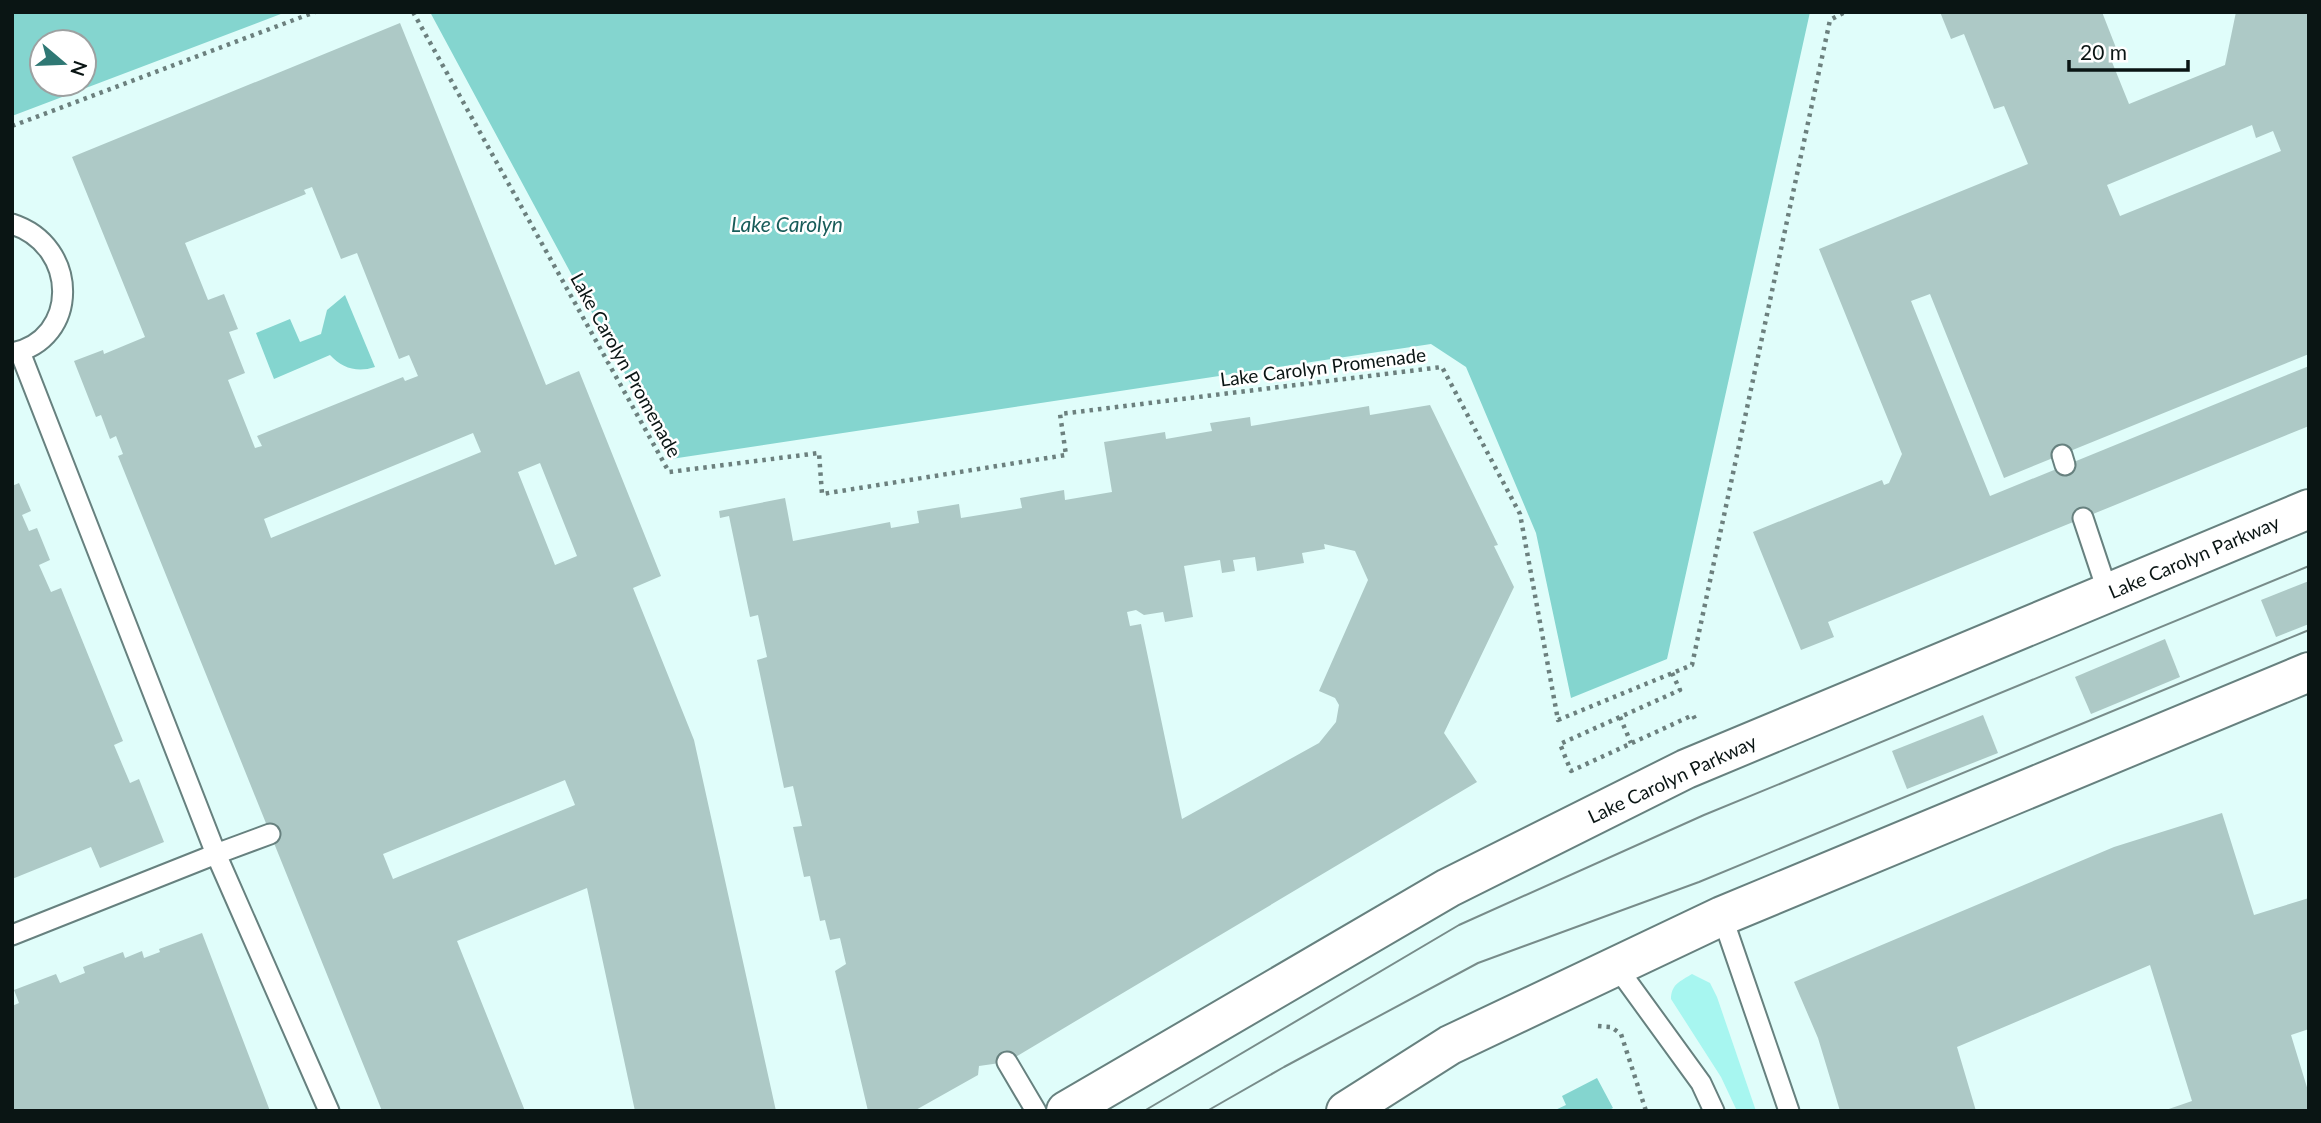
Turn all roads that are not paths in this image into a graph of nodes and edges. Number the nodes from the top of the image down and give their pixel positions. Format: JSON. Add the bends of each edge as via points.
{"nodes":[{"id":1,"x":12,"y":224,"type":"edge"},
{"id":2,"x":16,"y":353,"type":"edge"},
{"id":3,"x":2309,"y":509,"type":"edge"},
{"id":4,"x":2083,"y":518,"type":"dead end"},
{"id":5,"x":2108,"y":593,"type":"junction"},
{"id":6,"x":2309,"y":672,"type":"edge"},
{"id":7,"x":270,"y":834,"type":"dead end"},
{"id":8,"x":216,"y":854,"type":"junction"},
{"id":9,"x":1722,"y":916,"type":"junction"},
{"id":10,"x":12,"y":935,"type":"edge"},
{"id":11,"x":1616,"y":966,"type":"junction"},
{"id":12,"x":1007,"y":1062,"type":"dead end"},
{"id":13,"x":329,"y":1111,"type":"edge"},
{"id":14,"x":1036,"y":1111,"type":"edge"},
{"id":15,"x":1066,"y":1111,"type":"edge"},
{"id":16,"x":1346,"y":1111,"type":"edge"},
{"id":17,"x":1714,"y":1111,"type":"edge"},
{"id":18,"x":1789,"y":1111,"type":"edge"}],
"edges":[{"from":1,"to":2,"type":"lane","via":[[45,242],[57,260],[63,282],[54,324],[39,341]]},
{"from":2,"to":8,"type":"lane"},
{"from":3,"to":5,"type":"street","name":"Lake Carolyn Parkway"},
{"from":4,"to":5,"type":"lane"},
{"from":5,"to":15,"type":"street","name":"Lake Carolyn Parkway","via":[[1686,769],[1448,888]]},
{"from":6,"to":9,"type":"street"},
{"from":7,"to":8,"type":"lane"},
{"from":8,"to":10,"type":"lane"},
{"from":8,"to":13,"type":"lane"},
{"from":9,"to":11,"type":"street"},
{"from":9,"to":18,"type":"lane"},
{"from":11,"to":16,"type":"street","via":[[1450,1045]]},
{"from":11,"to":17,"type":"lane","via":[[1701,1083]]},
{"from":12,"to":14,"type":"lane"}]}
